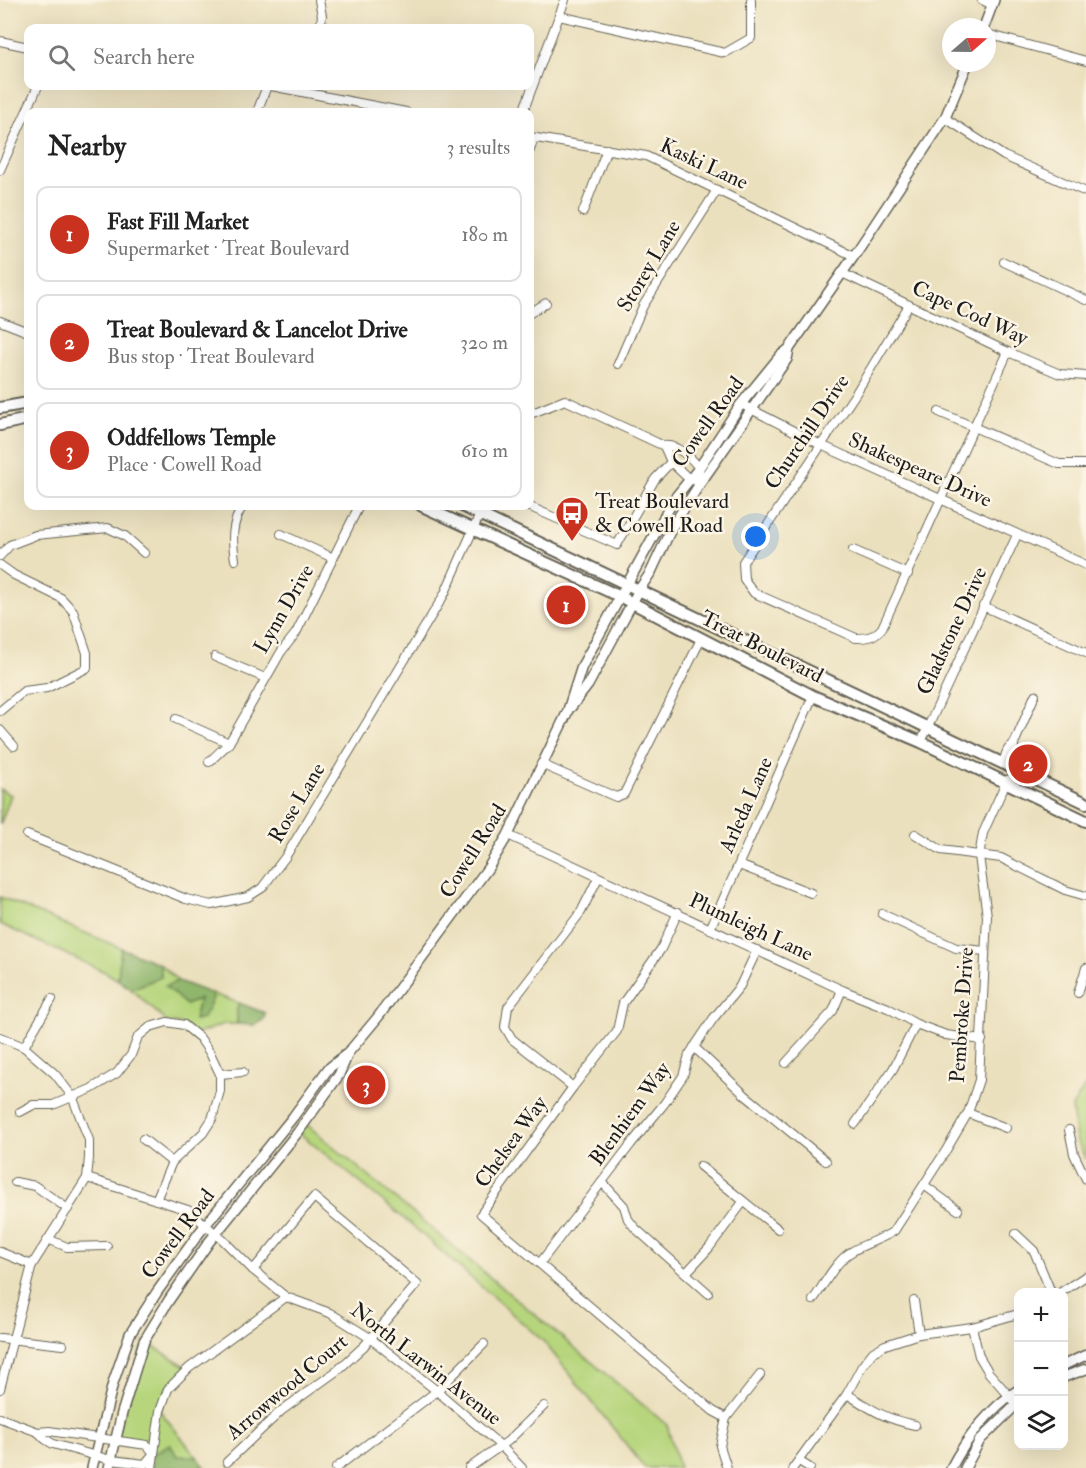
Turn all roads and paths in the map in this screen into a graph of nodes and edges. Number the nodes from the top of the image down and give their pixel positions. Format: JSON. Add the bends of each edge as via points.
{"nodes":[{"id":1,"x":320,"y":0,"type":"edge"},
{"id":2,"x":565,"y":0,"type":"edge"},
{"id":3,"x":751,"y":0,"type":"edge"},
{"id":4,"x":982,"y":0,"type":"edge"},
{"id":5,"x":993,"y":3,"type":"edge"},
{"id":6,"x":559,"y":16,"type":"junction"},
{"id":7,"x":987,"y":18,"type":"edge"},
{"id":8,"x":321,"y":24,"type":"edge"},
{"id":9,"x":996,"y":36,"type":"edge"},
{"id":10,"x":0,"y":41,"type":"edge"},
{"id":11,"x":24,"y":46,"type":"edge"},
{"id":12,"x":1086,"y":61,"type":"edge"},
{"id":13,"x":964,"y":72,"type":"edge"},
{"id":14,"x":534,"y":83,"type":"edge"},
{"id":15,"x":36,"y":90,"type":"edge"},
{"id":16,"x":267,"y":90,"type":"edge"},
{"id":17,"x":312,"y":90,"type":"edge"},
{"id":18,"x":531,"y":90,"type":"edge"},
{"id":19,"x":28,"y":108,"type":"edge"},
{"id":20,"x":259,"y":108,"type":"edge"},
{"id":21,"x":389,"y":108,"type":"edge"},
{"id":22,"x":524,"y":108,"type":"edge"},
{"id":23,"x":24,"y":117,"type":"edge"},
{"id":24,"x":945,"y":118,"type":"junction"},
{"id":25,"x":534,"y":137,"type":"edge"},
{"id":26,"x":607,"y":149,"type":"junction"},
{"id":27,"x":0,"y":170,"type":"edge"},
{"id":28,"x":717,"y":190,"type":"junction"},
{"id":29,"x":1086,"y":192,"type":"edge"},
{"id":30,"x":584,"y":212,"type":"dead end"},
{"id":31,"x":854,"y":256,"type":"junction"},
{"id":32,"x":1004,"y":262,"type":"dead end"},
{"id":33,"x":842,"y":273,"type":"junction"},
{"id":34,"x":1086,"y":300,"type":"edge"},
{"id":35,"x":546,"y":303,"type":"dead end"},
{"id":36,"x":909,"y":305,"type":"junction"},
{"id":37,"x":534,"y":310,"type":"edge"},
{"id":38,"x":0,"y":321,"type":"edge"},
{"id":39,"x":24,"y":330,"type":"edge"},
{"id":40,"x":789,"y":349,"type":"junction"},
{"id":41,"x":1008,"y":352,"type":"junction"},
{"id":42,"x":618,"y":364,"type":"dead end"},
{"id":43,"x":1086,"y":376,"type":"edge"},
{"id":44,"x":24,"y":403,"type":"edge"},
{"id":45,"x":741,"y":404,"type":"junction"},
{"id":46,"x":0,"y":408,"type":"edge"},
{"id":47,"x":753,"y":411,"type":"junction"},
{"id":48,"x":534,"y":412,"type":"edge"},
{"id":49,"x":939,"y":412,"type":"dead end"},
{"id":50,"x":24,"y":420,"type":"edge"},
{"id":51,"x":0,"y":425,"type":"edge"},
{"id":52,"x":975,"y":426,"type":"junction"},
{"id":53,"x":821,"y":445,"type":"junction"},
{"id":54,"x":664,"y":446,"type":"junction"},
{"id":55,"x":671,"y":462,"type":"junction"},
{"id":56,"x":1086,"y":464,"type":"edge"},
{"id":57,"x":699,"y":468,"type":"junction"},
{"id":58,"x":689,"y":479,"type":"junction"},
{"id":59,"x":700,"y":482,"type":"junction"},
{"id":60,"x":942,"y":500,"type":"junction"},
{"id":61,"x":534,"y":509,"type":"edge"},
{"id":62,"x":240,"y":510,"type":"edge"},
{"id":63,"x":357,"y":510,"type":"edge"},
{"id":64,"x":431,"y":510,"type":"edge"},
{"id":65,"x":471,"y":510,"type":"edge"},
{"id":66,"x":480,"y":514,"type":"junction"},
{"id":67,"x":474,"y":529,"type":"junction"},
{"id":68,"x":281,"y":534,"type":"dead end"},
{"id":69,"x":1017,"y":535,"type":"junction"},
{"id":70,"x":853,"y":550,"type":"dead end"},
{"id":71,"x":144,"y":553,"type":"dead end"},
{"id":72,"x":0,"y":556,"type":"edge"},
{"id":73,"x":333,"y":558,"type":"junction"},
{"id":74,"x":235,"y":560,"type":"dead end"},
{"id":75,"x":0,"y":565,"type":"edge"},
{"id":76,"x":1086,"y":565,"type":"edge"},
{"id":77,"x":908,"y":574,"type":"junction"},
{"id":78,"x":634,"y":587,"type":"junction"},
{"id":79,"x":621,"y":597,"type":"junction"},
{"id":80,"x":632,"y":603,"type":"junction"},
{"id":81,"x":983,"y":606,"type":"junction"},
{"id":82,"x":702,"y":639,"type":"junction"},
{"id":83,"x":1086,"y":653,"type":"edge"},
{"id":84,"x":215,"y":657,"type":"dead end"},
{"id":85,"x":266,"y":678,"type":"junction"},
{"id":86,"x":1035,"y":695,"type":"dead end"},
{"id":87,"x":813,"y":696,"type":"junction"},
{"id":88,"x":0,"y":711,"type":"edge"},
{"id":89,"x":567,"y":713,"type":"junction"},
{"id":90,"x":176,"y":719,"type":"dead end"},
{"id":91,"x":928,"y":727,"type":"junction"},
{"id":92,"x":0,"y":729,"type":"edge"},
{"id":93,"x":921,"y":742,"type":"junction"},
{"id":94,"x":229,"y":743,"type":"junction"},
{"id":95,"x":14,"y":746,"type":"dead end"},
{"id":96,"x":983,"y":754,"type":"junction"},
{"id":97,"x":209,"y":762,"type":"dead end"},
{"id":98,"x":541,"y":764,"type":"junction"},
{"id":99,"x":1008,"y":767,"type":"junction"},
{"id":100,"x":1006,"y":782,"type":"junction"},
{"id":101,"x":1083,"y":802,"type":"edge"},
{"id":102,"x":1086,"y":821,"type":"edge"},
{"id":103,"x":915,"y":834,"type":"dead end"},
{"id":104,"x":27,"y":835,"type":"dead end"},
{"id":105,"x":507,"y":835,"type":"junction"},
{"id":106,"x":979,"y":856,"type":"junction"},
{"id":107,"x":739,"y":865,"type":"junction"},
{"id":108,"x":598,"y":878,"type":"junction"},
{"id":109,"x":811,"y":893,"type":"dead end"},
{"id":110,"x":1086,"y":896,"type":"edge"},
{"id":111,"x":678,"y":912,"type":"junction"},
{"id":112,"x":882,"y":914,"type":"dead end"},
{"id":113,"x":711,"y":929,"type":"junction"},
{"id":114,"x":757,"y":950,"type":"junction"},
{"id":115,"x":985,"y":951,"type":"junction"},
{"id":116,"x":1086,"y":968,"type":"edge"},
{"id":117,"x":842,"y":990,"type":"junction"},
{"id":118,"x":1078,"y":993,"type":"dead end"},
{"id":119,"x":52,"y":999,"type":"dead end"},
{"id":120,"x":916,"y":1024,"type":"junction"},
{"id":121,"x":0,"y":1037,"type":"edge"},
{"id":122,"x":982,"y":1040,"type":"junction"},
{"id":123,"x":24,"y":1047,"type":"junction"},
{"id":124,"x":694,"y":1047,"type":"junction"},
{"id":125,"x":348,"y":1053,"type":"junction"},
{"id":126,"x":786,"y":1063,"type":"dead end"},
{"id":127,"x":243,"y":1072,"type":"dead end"},
{"id":128,"x":220,"y":1074,"type":"junction"},
{"id":129,"x":573,"y":1087,"type":"junction"},
{"id":130,"x":72,"y":1096,"type":"junction"},
{"id":131,"x":20,"y":1112,"type":"dead end"},
{"id":132,"x":968,"y":1113,"type":"junction"},
{"id":133,"x":855,"y":1124,"type":"dead end"},
{"id":134,"x":1006,"y":1128,"type":"dead end"},
{"id":135,"x":1069,"y":1130,"type":"dead end"},
{"id":136,"x":143,"y":1139,"type":"dead end"},
{"id":137,"x":826,"y":1161,"type":"dead end"},
{"id":138,"x":172,"y":1162,"type":"junction"},
{"id":139,"x":700,"y":1166,"type":"dead end"},
{"id":140,"x":87,"y":1178,"type":"junction"},
{"id":141,"x":1086,"y":1179,"type":"edge"},
{"id":142,"x":15,"y":1182,"type":"dead end"},
{"id":143,"x":602,"y":1182,"type":"junction"},
{"id":144,"x":924,"y":1185,"type":"junction"},
{"id":145,"x":156,"y":1200,"type":"junction"},
{"id":146,"x":743,"y":1202,"type":"junction"},
{"id":147,"x":68,"y":1209,"type":"junction"},
{"id":148,"x":958,"y":1210,"type":"dead end"},
{"id":149,"x":206,"y":1225,"type":"junction"},
{"id":150,"x":778,"y":1229,"type":"dead end"},
{"id":151,"x":215,"y":1233,"type":"junction"},
{"id":152,"x":1016,"y":1234,"type":"dead end"},
{"id":153,"x":48,"y":1239,"type":"junction"},
{"id":154,"x":107,"y":1246,"type":"dead end"},
{"id":155,"x":0,"y":1252,"type":"edge"},
{"id":156,"x":540,"y":1263,"type":"junction"},
{"id":157,"x":32,"y":1265,"type":"junction"},
{"id":158,"x":253,"y":1270,"type":"junction"},
{"id":159,"x":686,"y":1273,"type":"junction"},
{"id":160,"x":1086,"y":1276,"type":"edge"},
{"id":161,"x":1049,"y":1288,"type":"edge"},
{"id":162,"x":1068,"y":1288,"type":"edge"},
{"id":163,"x":708,"y":1293,"type":"dead end"},
{"id":164,"x":286,"y":1297,"type":"junction"},
{"id":165,"x":813,"y":1300,"type":"dead end"},
{"id":166,"x":914,"y":1301,"type":"dead end"},
{"id":167,"x":1014,"y":1315,"type":"edge"},
{"id":168,"x":972,"y":1327,"type":"junction"},
{"id":169,"x":919,"y":1334,"type":"junction"},
{"id":170,"x":0,"y":1338,"type":"edge"},
{"id":171,"x":370,"y":1338,"type":"junction"},
{"id":172,"x":12,"y":1339,"type":"junction"},
{"id":173,"x":484,"y":1344,"type":"dead end"},
{"id":174,"x":63,"y":1345,"type":"dead end"},
{"id":175,"x":1086,"y":1355,"type":"edge"},
{"id":176,"x":1068,"y":1363,"type":"edge"},
{"id":177,"x":1086,"y":1370,"type":"edge"},
{"id":178,"x":760,"y":1375,"type":"dead end"},
{"id":179,"x":1068,"y":1376,"type":"edge"},
{"id":180,"x":0,"y":1389,"type":"edge"},
{"id":181,"x":437,"y":1391,"type":"junction"},
{"id":182,"x":1014,"y":1393,"type":"edge"},
{"id":183,"x":847,"y":1394,"type":"junction"},
{"id":184,"x":1009,"y":1396,"type":"junction"},
{"id":185,"x":1014,"y":1400,"type":"edge"},
{"id":186,"x":544,"y":1406,"type":"dead end"},
{"id":187,"x":1014,"y":1407,"type":"edge"},
{"id":188,"x":0,"y":1418,"type":"edge"},
{"id":189,"x":726,"y":1418,"type":"junction"},
{"id":190,"x":915,"y":1425,"type":"dead end"},
{"id":191,"x":39,"y":1432,"type":"junction"},
{"id":192,"x":98,"y":1438,"type":"junction"},
{"id":193,"x":115,"y":1440,"type":"junction"},
{"id":194,"x":501,"y":1446,"type":"junction"},
{"id":195,"x":154,"y":1454,"type":"junction"},
{"id":196,"x":95,"y":1455,"type":"junction"},
{"id":197,"x":799,"y":1461,"type":"junction"},
{"id":198,"x":227,"y":1462,"type":"dead end"},
{"id":199,"x":110,"y":1464,"type":"edge"},
{"id":200,"x":92,"y":1468,"type":"edge"},
{"id":201,"x":152,"y":1468,"type":"edge"},
{"id":202,"x":336,"y":1468,"type":"edge"},
{"id":203,"x":469,"y":1468,"type":"edge"},
{"id":204,"x":522,"y":1468,"type":"edge"},
{"id":205,"x":727,"y":1468,"type":"edge"},
{"id":206,"x":793,"y":1468,"type":"edge"},
{"id":207,"x":810,"y":1468,"type":"edge"},
{"id":208,"x":951,"y":1468,"type":"edge"},
{"id":209,"x":965,"y":1468,"type":"edge"}],
"edges":[{"from":1,"to":8,"type":"street"},
{"from":2,"to":6,"type":"street"},
{"from":3,"to":6,"type":"street","via":[[751,38],[725,53]]},
{"from":4,"to":5,"type":"street"},
{"from":5,"to":7,"type":"street"},
{"from":6,"to":14,"type":"street"},
{"from":9,"to":12,"type":"street"},
{"from":10,"to":11,"type":"street"},
{"from":13,"to":24,"type":"street","name":"Cowell Road"},
{"from":15,"to":19,"type":"street"},
{"from":16,"to":20,"type":"street"},
{"from":17,"to":21,"type":"street"},
{"from":18,"to":22,"type":"street"},
{"from":23,"to":27,"type":"street"},
{"from":24,"to":29,"type":"street","via":[[1004,156]]},
{"from":24,"to":31,"type":"street","name":"Cowell Road"},
{"from":25,"to":26,"type":"street","name":"Kaski Lane"},
{"from":26,"to":28,"type":"street","name":"Kaski Lane","via":[[646,156]]},
{"from":26,"to":30,"type":"street"},
{"from":28,"to":31,"type":"street","name":"Kaski Lane"},
{"from":28,"to":42,"type":"street","name":"Storey Lane","via":[[643,306]]},
{"from":31,"to":33,"type":"street","name":"Cowell Road"},
{"from":32,"to":34,"type":"street"},
{"from":33,"to":36,"type":"street","name":"Cape Cod Way"},
{"from":33,"to":40,"type":"street","name":"Cowell Road"},
{"from":35,"to":37,"type":"street"},
{"from":36,"to":41,"type":"street","name":"Cape Cod Way"},
{"from":36,"to":53,"type":"street","name":"Churchill Drive"},
{"from":38,"to":39,"type":"street"},
{"from":40,"to":45,"type":"street","name":"Cowell Road"},
{"from":40,"to":47,"type":"street","name":"Cowell Road","via":[[787,359]]},
{"from":41,"to":43,"type":"street","name":"Cape Cod Way","via":[[1060,374]]},
{"from":41,"to":52,"type":"street"},
{"from":44,"to":46,"type":"main road"},
{"from":45,"to":47,"type":"street","name":"Shakespeare Drive"},
{"from":45,"to":57,"type":"street","name":"Cowell Road"},
{"from":47,"to":53,"type":"street","name":"Shakespeare Drive"},
{"from":47,"to":59,"type":"street","name":"Cowell Road"},
{"from":48,"to":54,"type":"street","via":[[565,400]]},
{"from":49,"to":52,"type":"street"},
{"from":50,"to":51,"type":"main road"},
{"from":52,"to":56,"type":"street","via":[[1059,464]]},
{"from":52,"to":60,"type":"street"},
{"from":53,"to":60,"type":"street","name":"Shakespeare Drive"},
{"from":53,"to":77,"type":"street","name":"Churchill Drive","via":[[743,562],[744,579],[754,593],[856,638],[870,638],[882,628]]},
{"from":54,"to":55,"type":"street"},
{"from":54,"to":57,"type":"street","via":[[678,448]]},
{"from":55,"to":58,"type":"street"},
{"from":55,"to":61,"type":"street","via":[[655,479],[617,544]]},
{"from":57,"to":58,"type":"street","name":"Cowell Road"},
{"from":57,"to":59,"type":"street"},
{"from":58,"to":59,"type":"street"},
{"from":58,"to":78,"type":"street","name":"Cowell Road","via":[[674,499]]},
{"from":59,"to":78,"type":"street","name":"Cowell Road","via":[[672,527],[651,572]]},
{"from":60,"to":69,"type":"street","name":"Shakespeare Drive"},
{"from":60,"to":77,"type":"street"},
{"from":62,"to":74,"type":"street","via":[[232,538]]},
{"from":63,"to":73,"type":"street","name":"Lynn Drive"},
{"from":64,"to":67,"type":"main road","name":"Treat Boulevard"},
{"from":65,"to":66,"type":"main road","name":"Treat Boulevard"},
{"from":66,"to":67,"type":"street","name":"Rose Lane"},
{"from":66,"to":78,"type":"main road","name":"Treat Boulevard"},
{"from":67,"to":79,"type":"main road","name":"Treat Boulevard"},
{"from":67,"to":104,"type":"street","name":"Rose Lane","via":[[444,594],[286,856],[262,888],[248,897],[211,905],[201,903]]},
{"from":68,"to":73,"type":"street","name":"Lynn Drive"},
{"from":69,"to":76,"type":"street","name":"Shakespeare Drive"},
{"from":69,"to":81,"type":"street","name":"Gladstone Drive"},
{"from":70,"to":77,"type":"street"},
{"from":71,"to":72,"type":"street","via":[[125,536],[108,528],[36,535],[10,544]]},
{"from":73,"to":85,"type":"street","name":"Lynn Drive","via":[[296,633]]},
{"from":75,"to":88,"type":"street","via":[[61,598],[74,611],[87,653],[87,668],[47,688],[24,691]]},
{"from":78,"to":79,"type":"street","name":"Cowell Road"},
{"from":78,"to":80,"type":"street","name":"Cowell Road"},
{"from":78,"to":91,"type":"main road","name":"Treat Boulevard"},
{"from":79,"to":80,"type":"main road","name":"Treat Boulevard"},
{"from":79,"to":89,"type":"street","name":"Cowell Road","via":[[582,666]]},
{"from":80,"to":82,"type":"main road","name":"Treat Boulevard"},
{"from":80,"to":89,"type":"street","name":"Cowell Road","via":[[588,685]]},
{"from":81,"to":83,"type":"street"},
{"from":81,"to":91,"type":"street","name":"Gladstone Drive"},
{"from":82,"to":87,"type":"main road","name":"Treat Boulevard"},
{"from":82,"to":98,"type":"street","via":[[624,794],[616,797]]},
{"from":84,"to":85,"type":"street","name":"Lynn Drive"},
{"from":85,"to":94,"type":"street","name":"Lynn Drive"},
{"from":86,"to":99,"type":"street"},
{"from":87,"to":93,"type":"main road","name":"Treat Boulevard"},
{"from":87,"to":107,"type":"street","name":"Arleda Lane"},
{"from":89,"to":98,"type":"street","name":"Cowell Road"},
{"from":90,"to":94,"type":"street"},
{"from":91,"to":93,"type":"street","name":"Gladstone Drive"},
{"from":91,"to":96,"type":"main road","name":"Treat Boulevard"},
{"from":92,"to":95,"type":"street"},
{"from":93,"to":100,"type":"main road","name":"Treat Boulevard"},
{"from":94,"to":97,"type":"street","name":"Lynn Drive"},
{"from":96,"to":99,"type":"main road","name":"Treat Boulevard"},
{"from":96,"to":100,"type":"street","via":[[1002,769]]},
{"from":98,"to":105,"type":"street","name":"Cowell Road"},
{"from":99,"to":101,"type":"main road","name":"Treat Boulevard"},
{"from":100,"to":101,"type":"street","via":[[1022,777],[1072,802]]},
{"from":100,"to":102,"type":"main road","name":"Treat Boulevard"},
{"from":100,"to":106,"type":"street","name":"Pembroke Drive","via":[[983,833]]},
{"from":103,"to":106,"type":"street","via":[[941,850]]},
{"from":105,"to":108,"type":"street","name":"Plumleigh Lane"},
{"from":105,"to":125,"type":"street","name":"Cowell Road","via":[[465,901]]},
{"from":106,"to":110,"type":"street","via":[[1001,858],[1065,890]]},
{"from":106,"to":115,"type":"street","name":"Pembroke Drive","via":[[987,916]]},
{"from":107,"to":109,"type":"street"},
{"from":107,"to":113,"type":"street","name":"Arleda Lane"},
{"from":108,"to":111,"type":"street","name":"Plumleigh Lane"},
{"from":108,"to":129,"type":"street","via":[[580,912],[508,1007],[505,1027],[512,1039]]},
{"from":111,"to":113,"type":"street","name":"Plumleigh Lane"},
{"from":111,"to":129,"type":"street","name":"Chelsea Way","via":[[661,949],[623,1003],[617,1031]]},
{"from":112,"to":115,"type":"street","via":[[956,948]]},
{"from":113,"to":114,"type":"street","name":"Plumleigh Lane"},
{"from":114,"to":117,"type":"street","name":"Plumleigh Lane"},
{"from":114,"to":124,"type":"street","name":"Blenhiem Way","via":[[740,986]]},
{"from":115,"to":122,"type":"street","name":"Pembroke Drive"},
{"from":116,"to":118,"type":"street"},
{"from":117,"to":120,"type":"street","name":"Plumleigh Lane"},
{"from":117,"to":126,"type":"street","via":[[833,1011]]},
{"from":119,"to":123,"type":"street"},
{"from":120,"to":122,"type":"street","name":"Plumleigh Lane","via":[[946,1035]]},
{"from":120,"to":133,"type":"street","via":[[893,1069]]},
{"from":121,"to":123,"type":"street"},
{"from":122,"to":132,"type":"street","name":"Pembroke Drive","via":[[980,1080]]},
{"from":123,"to":130,"type":"street","via":[[55,1074]]},
{"from":124,"to":137,"type":"street"},
{"from":124,"to":143,"type":"street","name":"Blenhiem Way","via":[[684,1076]]},
{"from":125,"to":149,"type":"street","name":"Cowell Road","via":[[328,1069]]},
{"from":125,"to":151,"type":"street","name":"Cowell Road","via":[[339,1076],[298,1132]]},
{"from":127,"to":128,"type":"street"},
{"from":128,"to":130,"type":"street","via":[[200,1038],[184,1025],[167,1022],[150,1027],[138,1037],[131,1055],[117,1073]]},
{"from":128,"to":138,"type":"street","via":[[212,1119]]},
{"from":129,"to":156,"type":"street","name":"Chelsea Way","via":[[480,1214]]},
{"from":130,"to":131,"type":"street"},
{"from":130,"to":140,"type":"street","via":[[89,1140]]},
{"from":132,"to":134,"type":"street"},
{"from":132,"to":144,"type":"street","name":"Pembroke Drive"},
{"from":135,"to":141,"type":"street","via":[[1074,1154]]},
{"from":136,"to":138,"type":"street"},
{"from":138,"to":145,"type":"street"},
{"from":139,"to":146,"type":"street"},
{"from":140,"to":145,"type":"street","name":"North Larwin Avenue"},
{"from":140,"to":147,"type":"street"},
{"from":142,"to":147,"type":"street","via":[[35,1186]]},
{"from":143,"to":156,"type":"street","name":"Blenhiem Way"},
{"from":143,"to":159,"type":"street","via":[[624,1206],[635,1228]]},
{"from":144,"to":148,"type":"street"},
{"from":144,"to":165,"type":"street","name":"Pembroke Drive","via":[[894,1231],[843,1258]]},
{"from":145,"to":149,"type":"street","name":"North Larwin Avenue","via":[[188,1210]]},
{"from":146,"to":150,"type":"street"},
{"from":146,"to":159,"type":"street"},
{"from":147,"to":153,"type":"street"},
{"from":149,"to":151,"type":"street","name":"North Larwin Avenue"},
{"from":149,"to":192,"type":"street","name":"Cowell Road","via":[[130,1334]]},
{"from":151,"to":158,"type":"street","name":"North Larwin Avenue"},
{"from":151,"to":193,"type":"street","name":"Cowell Road","via":[[144,1341]]},
{"from":152,"to":161,"type":"street","via":[[1034,1251]]},
{"from":153,"to":154,"type":"street","via":[[67,1247]]},
{"from":153,"to":157,"type":"street"},
{"from":155,"to":157,"type":"street"},
{"from":156,"to":189,"type":"street","name":"Chelsea Way"},
{"from":157,"to":172,"type":"street"},
{"from":158,"to":164,"type":"street","name":"North Larwin Avenue"},
{"from":158,"to":171,"type":"street","name":"Arrowwood Court","via":[[314,1197],[417,1284]]},
{"from":159,"to":163,"type":"street"},
{"from":160,"to":162,"type":"street"},
{"from":164,"to":171,"type":"street","name":"North Larwin Avenue","via":[[330,1313]]},
{"from":164,"to":195,"type":"street","via":[[189,1368],[168,1389],[160,1411]]},
{"from":166,"to":169,"type":"street"},
{"from":167,"to":168,"type":"street"},
{"from":168,"to":169,"type":"street"},
{"from":168,"to":184,"type":"street","via":[[979,1356]]},
{"from":169,"to":183,"type":"street","via":[[873,1352]]},
{"from":170,"to":172,"type":"street"},
{"from":171,"to":181,"type":"street","name":"North Larwin Avenue"},
{"from":171,"to":198,"type":"street","name":"Arrowwood Court","via":[[338,1370],[281,1411]]},
{"from":172,"to":174,"type":"street"},
{"from":172,"to":180,"type":"street"},
{"from":173,"to":181,"type":"street"},
{"from":175,"to":176,"type":"street"},
{"from":177,"to":179,"type":"street"},
{"from":178,"to":189,"type":"street"},
{"from":181,"to":194,"type":"street","name":"North Larwin Avenue"},
{"from":181,"to":202,"type":"street"},
{"from":182,"to":184,"type":"street"},
{"from":183,"to":190,"type":"street","via":[[876,1413]]},
{"from":183,"to":197,"type":"street"},
{"from":184,"to":185,"type":"street"},
{"from":184,"to":208,"type":"street","via":[[977,1430]]},
{"from":186,"to":194,"type":"street"},
{"from":187,"to":209,"type":"street","via":[[980,1440]]},
{"from":188,"to":191,"type":"street"},
{"from":189,"to":205,"type":"street","via":[[720,1446]]},
{"from":191,"to":192,"type":"street"},
{"from":191,"to":196,"type":"street","via":[[53,1444]]},
{"from":192,"to":193,"type":"street"},
{"from":192,"to":196,"type":"street","name":"Cowell Road"},
{"from":193,"to":195,"type":"street","via":[[147,1445]]},
{"from":193,"to":199,"type":"street","name":"Cowell Road"},
{"from":194,"to":203,"type":"street"},
{"from":194,"to":204,"type":"street","name":"North Larwin Avenue"},
{"from":195,"to":199,"type":"street","via":[[145,1464]]},
{"from":195,"to":201,"type":"street"},
{"from":196,"to":199,"type":"street"},
{"from":196,"to":200,"type":"street","name":"Cowell Road"},
{"from":197,"to":206,"type":"street"},
{"from":197,"to":207,"type":"street"}]}
